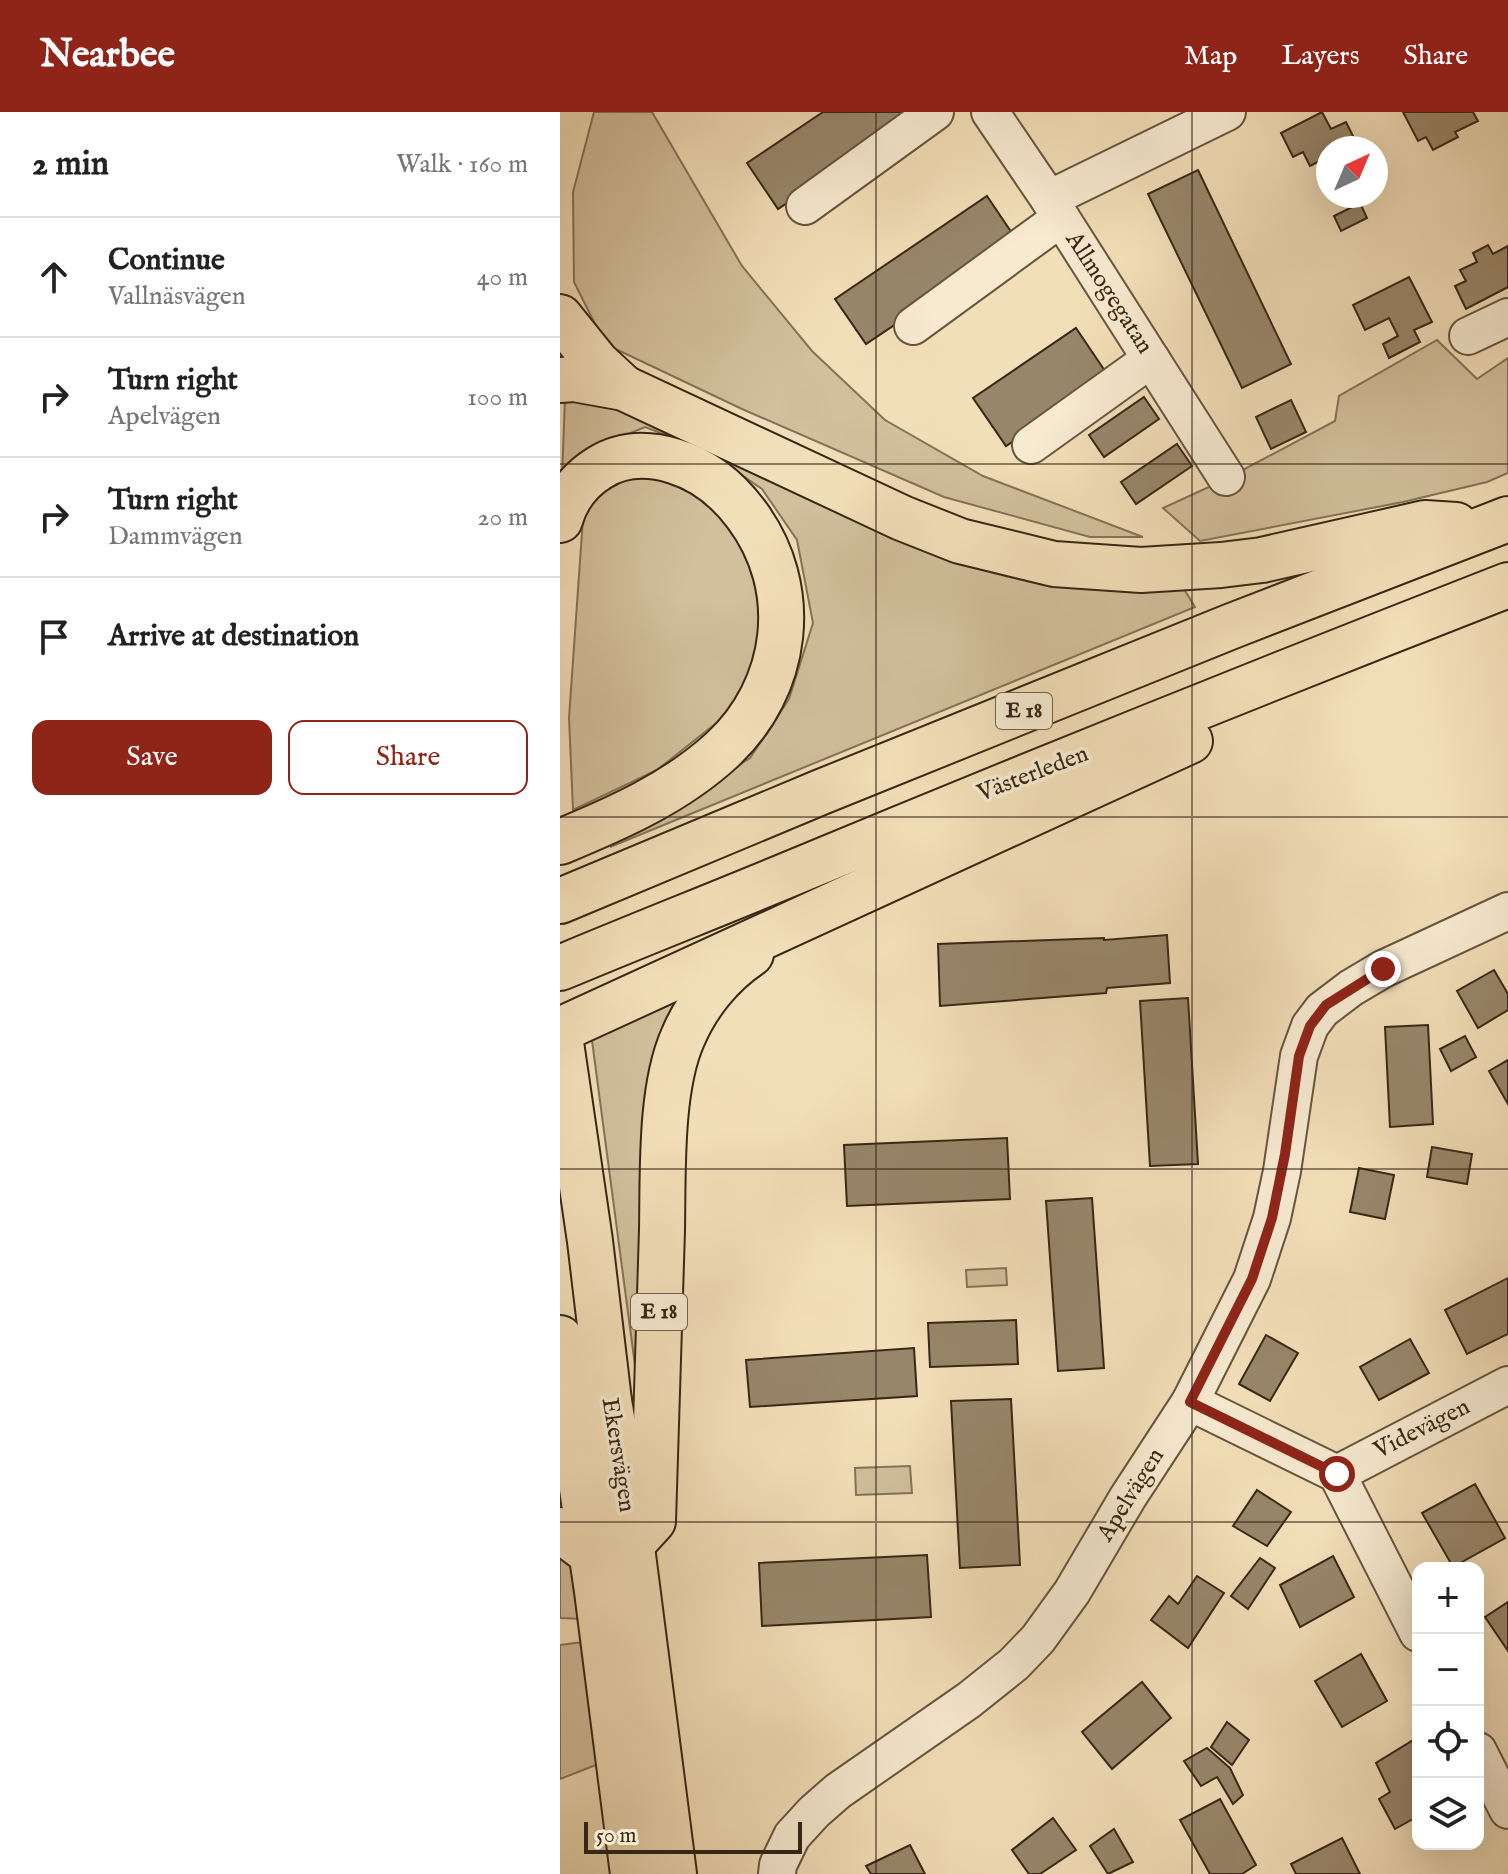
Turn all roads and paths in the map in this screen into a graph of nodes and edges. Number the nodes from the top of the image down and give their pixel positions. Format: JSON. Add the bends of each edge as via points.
{"nodes":[{"id":1,"x":935,"y":112,"type":"edge"},
{"id":2,"x":990,"y":112,"type":"edge"},
{"id":3,"x":1227,"y":112,"type":"edge"},
{"id":4,"x":805,"y":206,"type":"dead end"},
{"id":5,"x":1055,"y":208,"type":"junction"},
{"id":6,"x":560,"y":317,"type":"edge"},
{"id":7,"x":1508,"y":317,"type":"edge"},
{"id":8,"x":913,"y":326,"type":"dead end"},
{"id":9,"x":1468,"y":336,"type":"dead end"},
{"id":10,"x":1151,"y":359,"type":"junction"},
{"id":11,"x":560,"y":380,"type":"edge"},
{"id":12,"x":624,"y":388,"type":"junction"},
{"id":13,"x":1031,"y":445,"type":"dead end"},
{"id":14,"x":1226,"y":477,"type":"dead end"},
{"id":15,"x":560,"y":520,"type":"edge"},
{"id":16,"x":1499,"y":523,"type":"edge"},
{"id":17,"x":1508,"y":585,"type":"edge"},
{"id":18,"x":1270,"y":677,"type":"junction"},
{"id":19,"x":560,"y":842,"type":"edge"},
{"id":20,"x":560,"y":901,"type":"edge"},
{"id":21,"x":1508,"y":911,"type":"edge"},
{"id":22,"x":796,"y":923,"type":"junction"},
{"id":23,"x":560,"y":968,"type":"edge"},
{"id":24,"x":560,"y":1033,"type":"edge"},
{"id":25,"x":560,"y":1338,"type":"edge"},
{"id":26,"x":1508,"y":1385,"type":"edge"},
{"id":27,"x":609,"y":1401,"type":"junction"},
{"id":28,"x":1190,"y":1402,"type":"junction"},
{"id":29,"x":568,"y":1449,"type":"edge"},
{"id":30,"x":1337,"y":1474,"type":"junction"},
{"id":31,"x":595,"y":1555,"type":"edge"},
{"id":32,"x":1412,"y":1621,"type":"edge"},
{"id":33,"x":1484,"y":1763,"type":"edge"},
{"id":34,"x":1508,"y":1810,"type":"edge"},
{"id":35,"x":633,"y":1874,"type":"edge"},
{"id":36,"x":674,"y":1874,"type":"edge"},
{"id":37,"x":777,"y":1874,"type":"edge"}],
"edges":[{"from":1,"to":4,"type":"street"},
{"from":2,"to":5,"type":"street","name":"Allmogegatan"},
{"from":3,"to":5,"type":"street"},
{"from":5,"to":8,"type":"street"},
{"from":5,"to":10,"type":"street","name":"Allmogegatan"},
{"from":6,"to":12,"type":"main road","number":"E 18"},
{"from":7,"to":9,"type":"street"},
{"from":10,"to":13,"type":"street"},
{"from":10,"to":14,"type":"street","name":"Allmogegatan"},
{"from":11,"to":12,"type":"main road","number":"E 18"},
{"from":12,"to":16,"type":"main road","number":"E 18","via":[[902,518],[960,541],[1054,564],[1141,570],[1221,565],[1425,523]]},
{"from":15,"to":19,"type":"main road","via":[[578,486],[616,459],[646,455],[683,464],[722,487],[754,524],[776,571],[782,625],[771,679],[724,749],[624,816]]},
{"from":16,"to":20,"type":"main road","number":"E 18"},
{"from":17,"to":18,"type":"main road","name":"Västerleden","number":"E 18"},
{"from":18,"to":22,"type":"main road","number":"E 18","via":[[1253,712]]},
{"from":18,"to":23,"type":"main road","name":"Västerleden","number":"E 18"},
{"from":21,"to":28,"type":"street","name":"Apelvägen","via":[[1383,969],[1322,1010],[1310,1026],[1299,1056],[1272,1218],[1252,1279]]},
{"from":22,"to":24,"type":"main road","number":"E 18"},
{"from":22,"to":31,"type":"main road","number":"E 18","via":[[718,982],[682,1039],[664,1149],[653,1521]]},
{"from":24,"to":27,"type":"main road","name":"Ekersvägen"},
{"from":25,"to":29,"type":"main road","name":"Ekersvägen"},
{"from":26,"to":30,"type":"street","name":"Videvägen"},
{"from":27,"to":29,"type":"main road"},
{"from":27,"to":31,"type":"main road","name":"Ekersvägen"},
{"from":28,"to":30,"type":"street"},
{"from":28,"to":37,"type":"street","name":"Apelvägen","via":[[1038,1639],[969,1700],[814,1812],[792,1836]]},
{"from":29,"to":31,"type":"main road","name":"Ekersvägen"},
{"from":30,"to":32,"type":"street"},
{"from":31,"to":35,"type":"main road","name":"Ekersvägen"},
{"from":31,"to":36,"type":"main road","name":"Ekersvägen","via":[[643,1643]]},
{"from":33,"to":34,"type":"street"}]}
